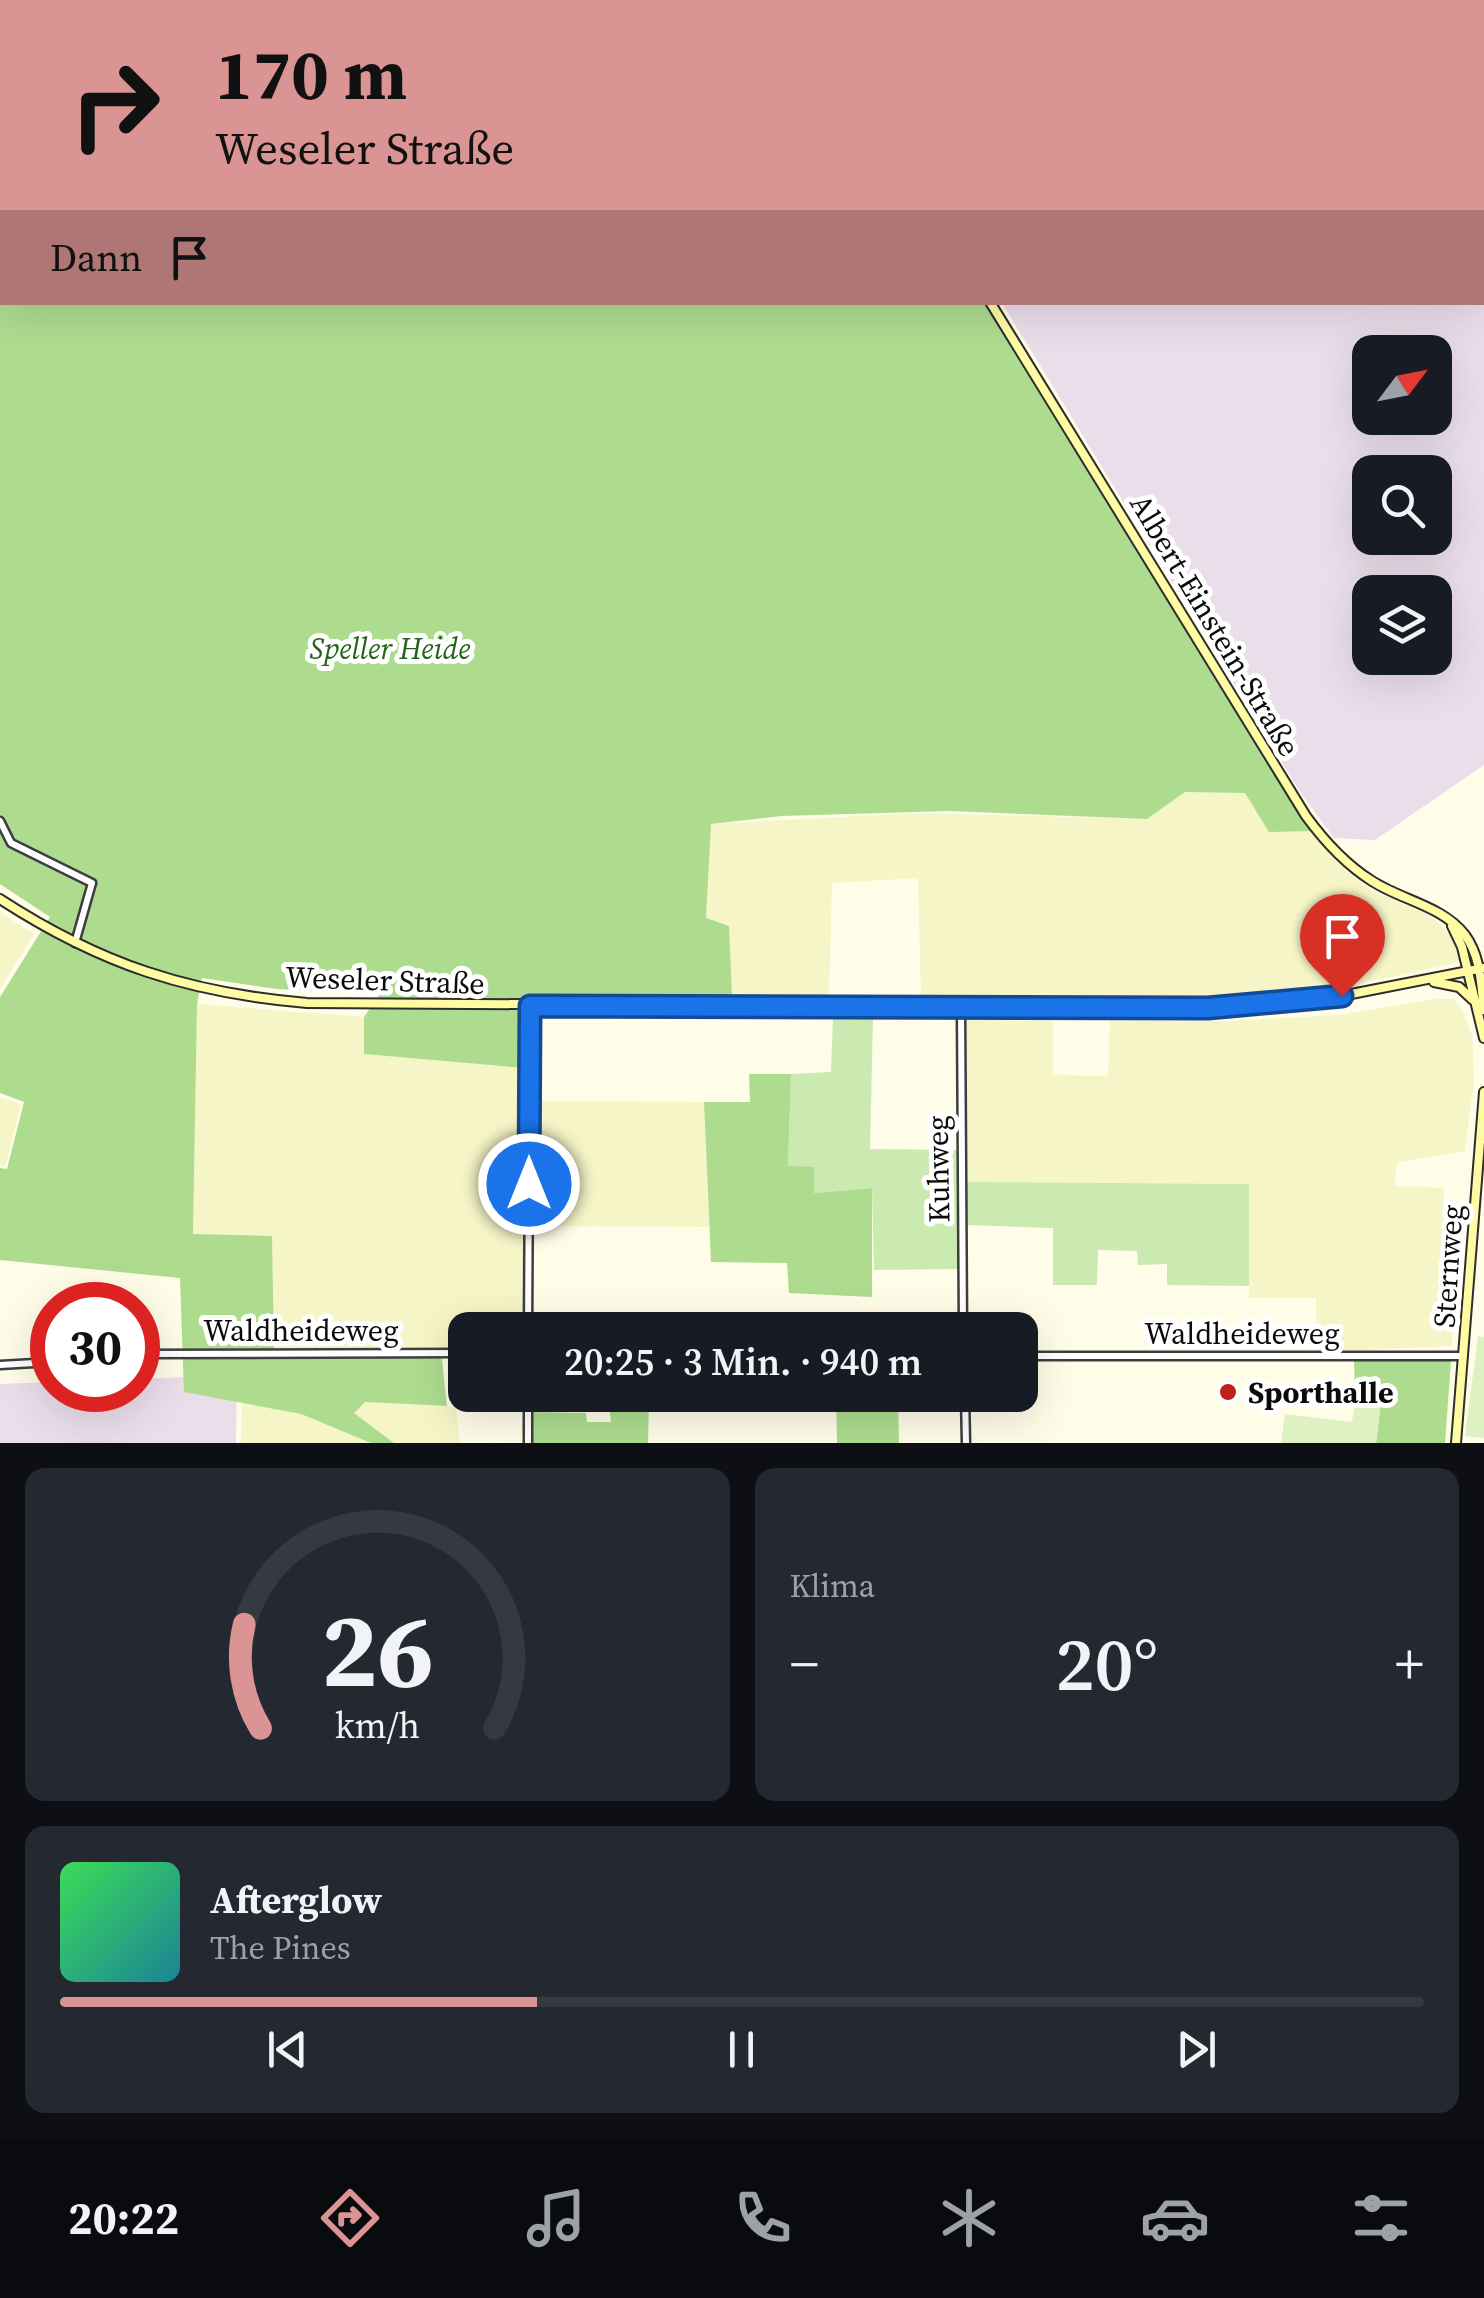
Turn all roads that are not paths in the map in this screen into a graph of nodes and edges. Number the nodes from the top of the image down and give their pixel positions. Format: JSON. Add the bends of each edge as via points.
{"nodes":[{"id":1,"x":992,"y":305,"type":"edge"},
{"id":2,"x":0,"y":821,"type":"edge"},
{"id":3,"x":0,"y":899,"type":"edge"},
{"id":4,"x":1450,"y":922,"type":"junction"},
{"id":5,"x":1465,"y":936,"type":"junction"},
{"id":6,"x":73,"y":941,"type":"junction"},
{"id":7,"x":1484,"y":955,"type":"edge"},
{"id":8,"x":1482,"y":969,"type":"edge"},
{"id":9,"x":1468,"y":972,"type":"junction"},
{"id":10,"x":1429,"y":981,"type":"junction"},
{"id":11,"x":530,"y":1006,"type":"junction"},
{"id":12,"x":960,"y":1008,"type":"junction"},
{"id":13,"x":1481,"y":1009,"type":"edge"},
{"id":14,"x":1484,"y":1038,"type":"edge"},
{"id":15,"x":1484,"y":1092,"type":"edge"},
{"id":16,"x":528,"y":1312,"type":"edge"},
{"id":17,"x":963,"y":1312,"type":"edge"},
{"id":18,"x":448,"y":1353,"type":"edge"},
{"id":19,"x":160,"y":1354,"type":"edge"},
{"id":20,"x":1038,"y":1356,"type":"edge"},
{"id":21,"x":1464,"y":1356,"type":"junction"},
{"id":22,"x":30,"y":1363,"type":"edge"},
{"id":23,"x":0,"y":1365,"type":"edge"},
{"id":24,"x":528,"y":1412,"type":"edge"},
{"id":25,"x":965,"y":1412,"type":"edge"},
{"id":26,"x":528,"y":1443,"type":"edge"},
{"id":27,"x":966,"y":1443,"type":"edge"},
{"id":28,"x":1456,"y":1443,"type":"edge"}],
"edges":[{"from":1,"to":4,"type":"main road","name":"Albert-Einstein-Straße","via":[[1317,832],[1372,881]]},
{"from":2,"to":6,"type":"street","via":[[12,843],[92,883]]},
{"from":3,"to":6,"type":"main road","name":"Weseler Straße"},
{"from":4,"to":5,"type":"main road","name":"Albert-Einstein-Straße"},
{"from":4,"to":9,"type":"main road"},
{"from":5,"to":7,"type":"main road"},
{"from":5,"to":8,"type":"main road","name":"Albert-Einstein-Straße"},
{"from":6,"to":11,"type":"main road","name":"Weseler Straße","via":[[166,979],[253,998]]},
{"from":8,"to":9,"type":"main road","name":"Weseler Straße"},
{"from":8,"to":13,"type":"main road"},
{"from":9,"to":10,"type":"main road","name":"Weseler Straße"},
{"from":9,"to":13,"type":"main road"},
{"from":10,"to":12,"type":"main road","name":"Weseler Straße","via":[[1241,1007]]},
{"from":10,"to":13,"type":"main road","via":[[1459,987]]},
{"from":11,"to":12,"type":"main road","name":"Weseler Straße"},
{"from":11,"to":16,"type":"street"},
{"from":12,"to":17,"type":"street","name":"Kuhweg"},
{"from":13,"to":14,"type":"main road"},
{"from":15,"to":21,"type":"main road","name":"Sternweg"},
{"from":18,"to":19,"type":"street","name":"Waldheideweg"},
{"from":20,"to":21,"type":"street","name":"Waldheideweg"},
{"from":21,"to":28,"type":"main road","name":"Sternweg"},
{"from":22,"to":23,"type":"street"},
{"from":24,"to":26,"type":"street"},
{"from":25,"to":27,"type":"street"}]}
